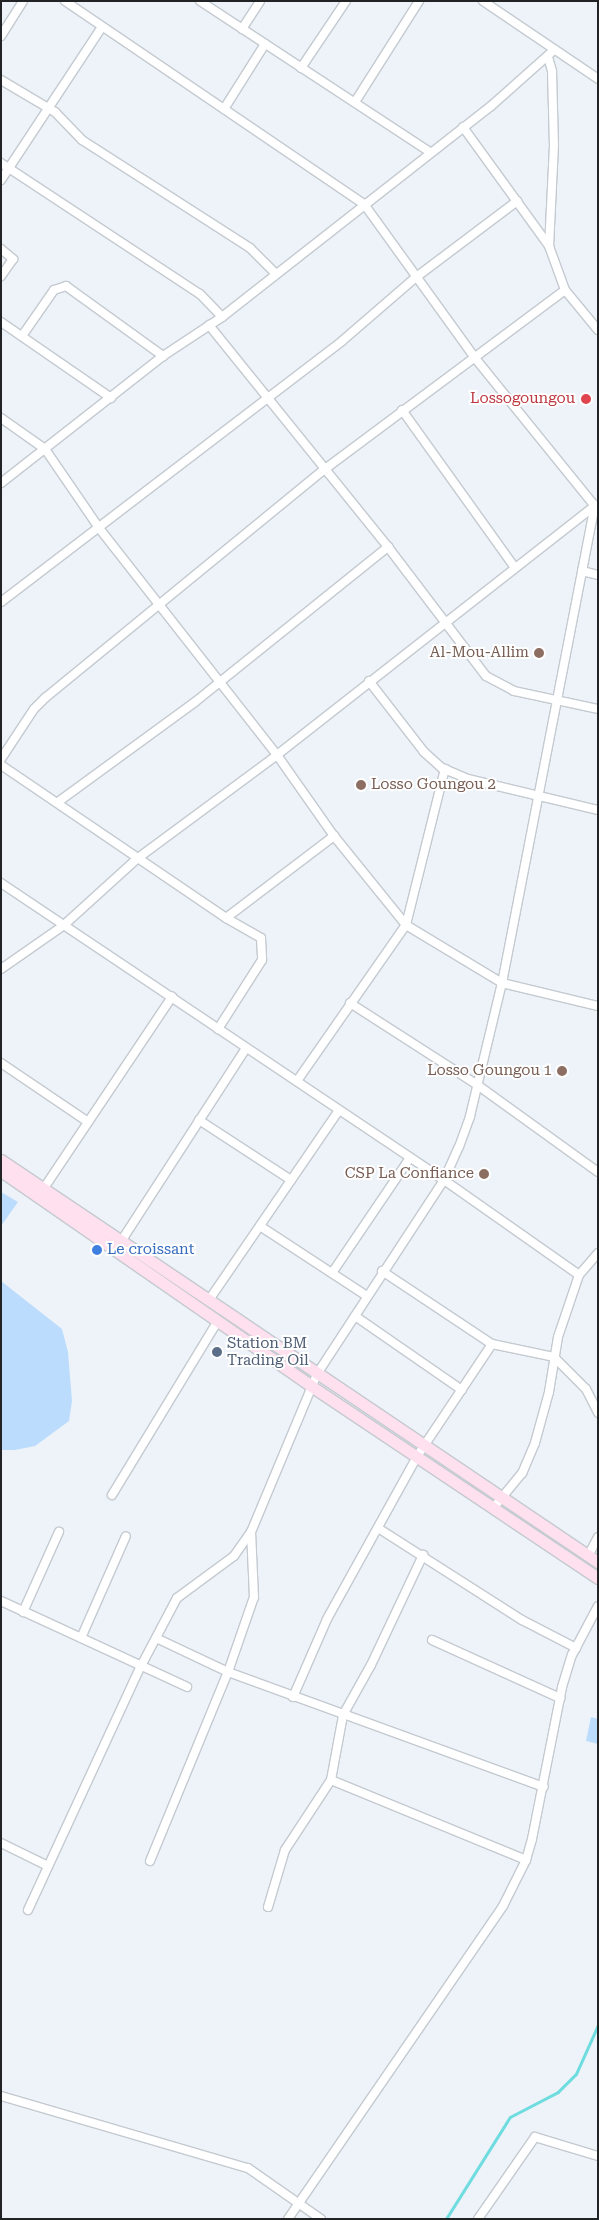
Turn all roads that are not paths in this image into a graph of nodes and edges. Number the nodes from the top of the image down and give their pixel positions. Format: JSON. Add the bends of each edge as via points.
{"nodes":[{"id":1,"x":23,"y":1,"type":"edge"},
{"id":2,"x":65,"y":1,"type":"edge"},
{"id":3,"x":200,"y":1,"type":"edge"},
{"id":4,"x":260,"y":1,"type":"edge"},
{"id":5,"x":346,"y":1,"type":"edge"},
{"id":6,"x":419,"y":1,"type":"edge"},
{"id":7,"x":483,"y":1,"type":"edge"},
{"id":8,"x":102,"y":27,"type":"junction"},
{"id":9,"x":242,"y":29,"type":"junction"},
{"id":10,"x":1,"y":36,"type":"edge"},
{"id":11,"x":265,"y":44,"type":"junction"},
{"id":12,"x":554,"y":50,"type":"junction"},
{"id":13,"x":548,"y":57,"type":"junction"},
{"id":14,"x":301,"y":68,"type":"junction"},
{"id":15,"x":598,"y":79,"type":"edge"},
{"id":16,"x":1,"y":80,"type":"edge"},
{"id":17,"x":355,"y":102,"type":"junction"},
{"id":18,"x":46,"y":109,"type":"junction"},
{"id":19,"x":224,"y":109,"type":"junction"},
{"id":20,"x":463,"y":127,"type":"junction"},
{"id":21,"x":430,"y":152,"type":"junction"},
{"id":22,"x":1,"y":164,"type":"edge"},
{"id":23,"x":9,"y":168,"type":"junction"},
{"id":24,"x":1,"y":180,"type":"edge"},
{"id":25,"x":517,"y":201,"type":"junction"},
{"id":26,"x":364,"y":204,"type":"junction"},
{"id":27,"x":549,"y":246,"type":"junction"},
{"id":28,"x":1,"y":249,"type":"edge"},
{"id":29,"x":276,"y":274,"type":"junction"},
{"id":30,"x":1,"y":276,"type":"edge"},
{"id":31,"x":416,"y":278,"type":"junction"},
{"id":32,"x":565,"y":290,"type":"junction"},
{"id":33,"x":222,"y":316,"type":"junction"},
{"id":34,"x":1,"y":322,"type":"edge"},
{"id":35,"x":209,"y":325,"type":"junction"},
{"id":36,"x":597,"y":327,"type":"edge"},
{"id":37,"x":22,"y":336,"type":"junction"},
{"id":38,"x":163,"y":356,"type":"junction"},
{"id":39,"x":475,"y":358,"type":"junction"},
{"id":40,"x":268,"y":397,"type":"junction"},
{"id":41,"x":111,"y":398,"type":"junction"},
{"id":42,"x":402,"y":410,"type":"junction"},
{"id":43,"x":1,"y":418,"type":"edge"},
{"id":44,"x":45,"y":448,"type":"junction"},
{"id":45,"x":325,"y":469,"type":"junction"},
{"id":46,"x":1,"y":483,"type":"edge"},
{"id":47,"x":596,"y":505,"type":"edge"},
{"id":48,"x":99,"y":528,"type":"junction"},
{"id":49,"x":388,"y":547,"type":"junction"},
{"id":50,"x":515,"y":568,"type":"junction"},
{"id":51,"x":582,"y":572,"type":"junction"},
{"id":52,"x":598,"y":575,"type":"edge"},
{"id":53,"x":1,"y":602,"type":"edge"},
{"id":54,"x":158,"y":605,"type":"junction"},
{"id":55,"x":444,"y":621,"type":"junction"},
{"id":56,"x":369,"y":681,"type":"junction"},
{"id":57,"x":218,"y":682,"type":"junction"},
{"id":58,"x":557,"y":700,"type":"junction"},
{"id":59,"x":598,"y":709,"type":"edge"},
{"id":60,"x":277,"y":754,"type":"junction"},
{"id":61,"x":1,"y":759,"type":"edge"},
{"id":62,"x":1,"y":765,"type":"edge"},
{"id":63,"x":445,"y":769,"type":"junction"},
{"id":64,"x":538,"y":796,"type":"junction"},
{"id":65,"x":58,"y":802,"type":"junction"},
{"id":66,"x":598,"y":810,"type":"edge"},
{"id":67,"x":334,"y":836,"type":"junction"},
{"id":68,"x":138,"y":858,"type":"junction"},
{"id":69,"x":1,"y":883,"type":"edge"},
{"id":70,"x":226,"y":918,"type":"junction"},
{"id":71,"x":64,"y":925,"type":"junction"},
{"id":72,"x":406,"y":925,"type":"junction"},
{"id":73,"x":1,"y":969,"type":"edge"},
{"id":74,"x":502,"y":983,"type":"junction"},
{"id":75,"x":172,"y":997,"type":"junction"},
{"id":76,"x":350,"y":1003,"type":"junction"},
{"id":77,"x":598,"y":1006,"type":"edge"},
{"id":78,"x":218,"y":1029,"type":"junction"},
{"id":79,"x":246,"y":1048,"type":"junction"},
{"id":80,"x":1,"y":1063,"type":"edge"},
{"id":81,"x":297,"y":1081,"type":"junction"},
{"id":82,"x":476,"y":1084,"type":"junction"},
{"id":83,"x":339,"y":1110,"type":"junction"},
{"id":84,"x":199,"y":1120,"type":"junction"},
{"id":85,"x":88,"y":1122,"type":"junction"},
{"id":86,"x":410,"y":1158,"type":"junction"},
{"id":87,"x":1,"y":1160,"type":"edge"},
{"id":88,"x":1,"y":1172,"type":"edge"},
{"id":89,"x":598,"y":1172,"type":"edge"},
{"id":90,"x":291,"y":1180,"type":"junction"},
{"id":91,"x":444,"y":1180,"type":"junction"},
{"id":92,"x":40,"y":1192,"type":"junction"},
{"id":93,"x":260,"y":1226,"type":"junction"},
{"id":94,"x":118,"y":1246,"type":"junction"},
{"id":95,"x":598,"y":1253,"type":"edge"},
{"id":96,"x":382,"y":1271,"type":"junction"},
{"id":97,"x":332,"y":1273,"type":"junction"},
{"id":98,"x":578,"y":1275,"type":"junction"},
{"id":99,"x":367,"y":1296,"type":"junction"},
{"id":100,"x":210,"y":1300,"type":"junction"},
{"id":101,"x":355,"y":1316,"type":"junction"},
{"id":102,"x":218,"y":1321,"type":"junction"},
{"id":103,"x":492,"y":1344,"type":"junction"},
{"id":104,"x":554,"y":1357,"type":"junction"},
{"id":105,"x":317,"y":1374,"type":"junction"},
{"id":106,"x":311,"y":1386,"type":"junction"},
{"id":107,"x":462,"y":1390,"type":"junction"},
{"id":108,"x":598,"y":1414,"type":"edge"},
{"id":109,"x":421,"y":1451,"type":"junction"},
{"id":110,"x":112,"y":1495,"type":"dead end"},
{"id":111,"x":499,"y":1502,"type":"junction"},
{"id":112,"x":378,"y":1528,"type":"junction"},
{"id":113,"x":59,"y":1532,"type":"dead end"},
{"id":114,"x":251,"y":1532,"type":"junction"},
{"id":115,"x":126,"y":1536,"type":"dead end"},
{"id":116,"x":598,"y":1537,"type":"edge"},
{"id":117,"x":423,"y":1555,"type":"junction"},
{"id":118,"x":593,"y":1559,"type":"edge"},
{"id":119,"x":598,"y":1578,"type":"edge"},
{"id":120,"x":1,"y":1601,"type":"edge"},
{"id":121,"x":598,"y":1606,"type":"edge"},
{"id":122,"x":23,"y":1612,"type":"junction"},
{"id":123,"x":81,"y":1638,"type":"junction"},
{"id":124,"x":156,"y":1638,"type":"junction"},
{"id":125,"x":432,"y":1640,"type":"dead end"},
{"id":126,"x":576,"y":1648,"type":"junction"},
{"id":127,"x":140,"y":1666,"type":"junction"},
{"id":128,"x":228,"y":1672,"type":"junction"},
{"id":129,"x":187,"y":1687,"type":"dead end"},
{"id":130,"x":293,"y":1697,"type":"junction"},
{"id":131,"x":560,"y":1698,"type":"junction"},
{"id":132,"x":342,"y":1715,"type":"junction"},
{"id":133,"x":331,"y":1780,"type":"junction"},
{"id":134,"x":544,"y":1787,"type":"junction"},
{"id":135,"x":1,"y":1843,"type":"edge"},
{"id":136,"x":526,"y":1860,"type":"junction"},
{"id":137,"x":150,"y":1861,"type":"dead end"},
{"id":138,"x":48,"y":1866,"type":"junction"},
{"id":139,"x":268,"y":1907,"type":"dead end"},
{"id":140,"x":28,"y":1910,"type":"dead end"},
{"id":141,"x":1,"y":2096,"type":"edge"},
{"id":142,"x":598,"y":2156,"type":"edge"},
{"id":143,"x":298,"y":2203,"type":"junction"},
{"id":144,"x":288,"y":2219,"type":"edge"},
{"id":145,"x":321,"y":2219,"type":"edge"},
{"id":146,"x":478,"y":2219,"type":"edge"}],
"edges":[{"from":1,"to":10,"type":"street"},
{"from":2,"to":8,"type":"street"},
{"from":3,"to":9,"type":"street"},
{"from":4,"to":9,"type":"street"},
{"from":5,"to":14,"type":"street"},
{"from":6,"to":17,"type":"street"},
{"from":7,"to":12,"type":"street"},
{"from":8,"to":18,"type":"street"},
{"from":8,"to":19,"type":"street"},
{"from":9,"to":11,"type":"street"},
{"from":11,"to":14,"type":"street"},
{"from":11,"to":19,"type":"street"},
{"from":12,"to":13,"type":"street"},
{"from":12,"to":15,"type":"street"},
{"from":13,"to":20,"type":"street"},
{"from":13,"to":27,"type":"street","via":[[552,70],[554,144]]},
{"from":14,"to":17,"type":"street"},
{"from":16,"to":18,"type":"street"},
{"from":17,"to":21,"type":"street"},
{"from":18,"to":23,"type":"street"},
{"from":18,"to":29,"type":"street","via":[[55,112],[82,140],[250,248]]},
{"from":19,"to":26,"type":"street"},
{"from":20,"to":21,"type":"street"},
{"from":20,"to":25,"type":"street"},
{"from":21,"to":26,"type":"street"},
{"from":22,"to":23,"type":"street"},
{"from":23,"to":24,"type":"street"},
{"from":23,"to":33,"type":"street","via":[[200,294]]},
{"from":25,"to":27,"type":"street"},
{"from":25,"to":31,"type":"street"},
{"from":26,"to":29,"type":"street"},
{"from":26,"to":31,"type":"street"},
{"from":27,"to":32,"type":"street"},
{"from":28,"to":30,"type":"street","via":[[13,259]]},
{"from":29,"to":33,"type":"street"},
{"from":31,"to":39,"type":"street"},
{"from":31,"to":40,"type":"street"},
{"from":32,"to":36,"type":"street"},
{"from":32,"to":39,"type":"street"},
{"from":33,"to":35,"type":"street"},
{"from":34,"to":37,"type":"street"},
{"from":35,"to":38,"type":"street"},
{"from":35,"to":40,"type":"street"},
{"from":37,"to":38,"type":"street","via":[[54,290],[66,286]]},
{"from":37,"to":41,"type":"street"},
{"from":38,"to":41,"type":"street"},
{"from":39,"to":42,"type":"street"},
{"from":39,"to":47,"type":"street"},
{"from":40,"to":45,"type":"street"},
{"from":40,"to":48,"type":"street"},
{"from":41,"to":44,"type":"street"},
{"from":42,"to":45,"type":"street"},
{"from":42,"to":50,"type":"street"},
{"from":43,"to":44,"type":"street"},
{"from":44,"to":46,"type":"street"},
{"from":44,"to":48,"type":"street"},
{"from":45,"to":49,"type":"street"},
{"from":45,"to":54,"type":"street"},
{"from":47,"to":50,"type":"street"},
{"from":47,"to":51,"type":"street"},
{"from":48,"to":53,"type":"street"},
{"from":48,"to":54,"type":"street"},
{"from":49,"to":55,"type":"street"},
{"from":49,"to":57,"type":"street"},
{"from":50,"to":55,"type":"street"},
{"from":51,"to":52,"type":"street"},
{"from":51,"to":58,"type":"street"},
{"from":54,"to":57,"type":"street"},
{"from":54,"to":61,"type":"street","via":[[39,704]]},
{"from":55,"to":56,"type":"street"},
{"from":55,"to":58,"type":"street","via":[[486,676],[496,683],[514,691]]},
{"from":56,"to":60,"type":"street"},
{"from":56,"to":63,"type":"street","via":[[424,752]]},
{"from":57,"to":60,"type":"street"},
{"from":57,"to":65,"type":"street"},
{"from":58,"to":59,"type":"street"},
{"from":58,"to":64,"type":"street"},
{"from":60,"to":67,"type":"street"},
{"from":60,"to":68,"type":"street"},
{"from":62,"to":65,"type":"street"},
{"from":63,"to":64,"type":"street","via":[[468,779]]},
{"from":63,"to":72,"type":"street"},
{"from":64,"to":66,"type":"street"},
{"from":64,"to":74,"type":"street"},
{"from":65,"to":68,"type":"street"},
{"from":67,"to":70,"type":"street"},
{"from":67,"to":72,"type":"street"},
{"from":68,"to":70,"type":"street"},
{"from":68,"to":71,"type":"street"},
{"from":69,"to":71,"type":"street"},
{"from":70,"to":78,"type":"street","via":[[261,938],[264,953],[261,963]]},
{"from":71,"to":73,"type":"street"},
{"from":71,"to":75,"type":"street"},
{"from":72,"to":74,"type":"street"},
{"from":72,"to":76,"type":"street"},
{"from":74,"to":77,"type":"street"},
{"from":74,"to":82,"type":"street"},
{"from":75,"to":78,"type":"street"},
{"from":75,"to":85,"type":"street"},
{"from":76,"to":81,"type":"street"},
{"from":76,"to":82,"type":"street"},
{"from":78,"to":79,"type":"street"},
{"from":79,"to":81,"type":"street"},
{"from":79,"to":84,"type":"street"},
{"from":80,"to":85,"type":"street"},
{"from":81,"to":83,"type":"street"},
{"from":82,"to":89,"type":"street"},
{"from":82,"to":91,"type":"street","via":[[470,1116]]},
{"from":83,"to":86,"type":"street"},
{"from":83,"to":90,"type":"street"},
{"from":84,"to":90,"type":"street"},
{"from":84,"to":94,"type":"street"},
{"from":85,"to":92,"type":"street"},
{"from":86,"to":91,"type":"street"},
{"from":86,"to":97,"type":"street"},
{"from":87,"to":92,"type":"main road"},
{"from":88,"to":92,"type":"main road"},
{"from":90,"to":93,"type":"street"},
{"from":91,"to":96,"type":"street"},
{"from":91,"to":98,"type":"street"},
{"from":92,"to":94,"type":"main road"},
{"from":93,"to":97,"type":"street"},
{"from":93,"to":100,"type":"street"},
{"from":94,"to":100,"type":"main road"},
{"from":94,"to":102,"type":"main road"},
{"from":95,"to":98,"type":"street"},
{"from":96,"to":99,"type":"street"},
{"from":96,"to":103,"type":"street"},
{"from":97,"to":99,"type":"street"},
{"from":98,"to":104,"type":"street"},
{"from":99,"to":101,"type":"street"},
{"from":100,"to":105,"type":"main road"},
{"from":101,"to":105,"type":"street"},
{"from":101,"to":107,"type":"street"},
{"from":102,"to":106,"type":"main road"},
{"from":102,"to":110,"type":"street"},
{"from":103,"to":104,"type":"street"},
{"from":103,"to":107,"type":"street"},
{"from":104,"to":108,"type":"street","via":[[586,1389]]},
{"from":104,"to":111,"type":"street","via":[[549,1392],[535,1443],[522,1472]]},
{"from":105,"to":106,"type":"street"},
{"from":105,"to":109,"type":"main road"},
{"from":106,"to":109,"type":"main road"},
{"from":106,"to":114,"type":"street"},
{"from":107,"to":109,"type":"street"},
{"from":109,"to":111,"type":"main road"},
{"from":109,"to":112,"type":"street"},
{"from":111,"to":118,"type":"main road"},
{"from":111,"to":119,"type":"main road"},
{"from":112,"to":117,"type":"street"},
{"from":112,"to":130,"type":"street","via":[[327,1619]]},
{"from":113,"to":122,"type":"street"},
{"from":114,"to":124,"type":"street","via":[[234,1556],[177,1598]]},
{"from":114,"to":128,"type":"street","via":[[254,1597]]},
{"from":115,"to":123,"type":"street"},
{"from":116,"to":118,"type":"street"},
{"from":117,"to":126,"type":"street","via":[[522,1620]]},
{"from":117,"to":132,"type":"street","via":[[371,1665]]},
{"from":120,"to":122,"type":"street"},
{"from":121,"to":126,"type":"street"},
{"from":122,"to":123,"type":"street"},
{"from":123,"to":127,"type":"street"},
{"from":124,"to":127,"type":"street"},
{"from":124,"to":128,"type":"street"},
{"from":125,"to":131,"type":"street"},
{"from":126,"to":131,"type":"street"},
{"from":127,"to":129,"type":"street"},
{"from":127,"to":138,"type":"street"},
{"from":128,"to":130,"type":"street"},
{"from":128,"to":137,"type":"street"},
{"from":130,"to":132,"type":"street"},
{"from":131,"to":134,"type":"street"},
{"from":132,"to":133,"type":"street"},
{"from":132,"to":134,"type":"street"},
{"from":133,"to":136,"type":"street"},
{"from":133,"to":139,"type":"street","via":[[285,1850]]},
{"from":134,"to":136,"type":"street"},
{"from":135,"to":138,"type":"street"},
{"from":136,"to":143,"type":"street","via":[[503,1906],[471,1956]]},
{"from":138,"to":140,"type":"street"},
{"from":141,"to":143,"type":"street","via":[[248,2168]]},
{"from":142,"to":146,"type":"street","via":[[535,2137]]},
{"from":143,"to":144,"type":"street"},
{"from":143,"to":145,"type":"street"}]}
